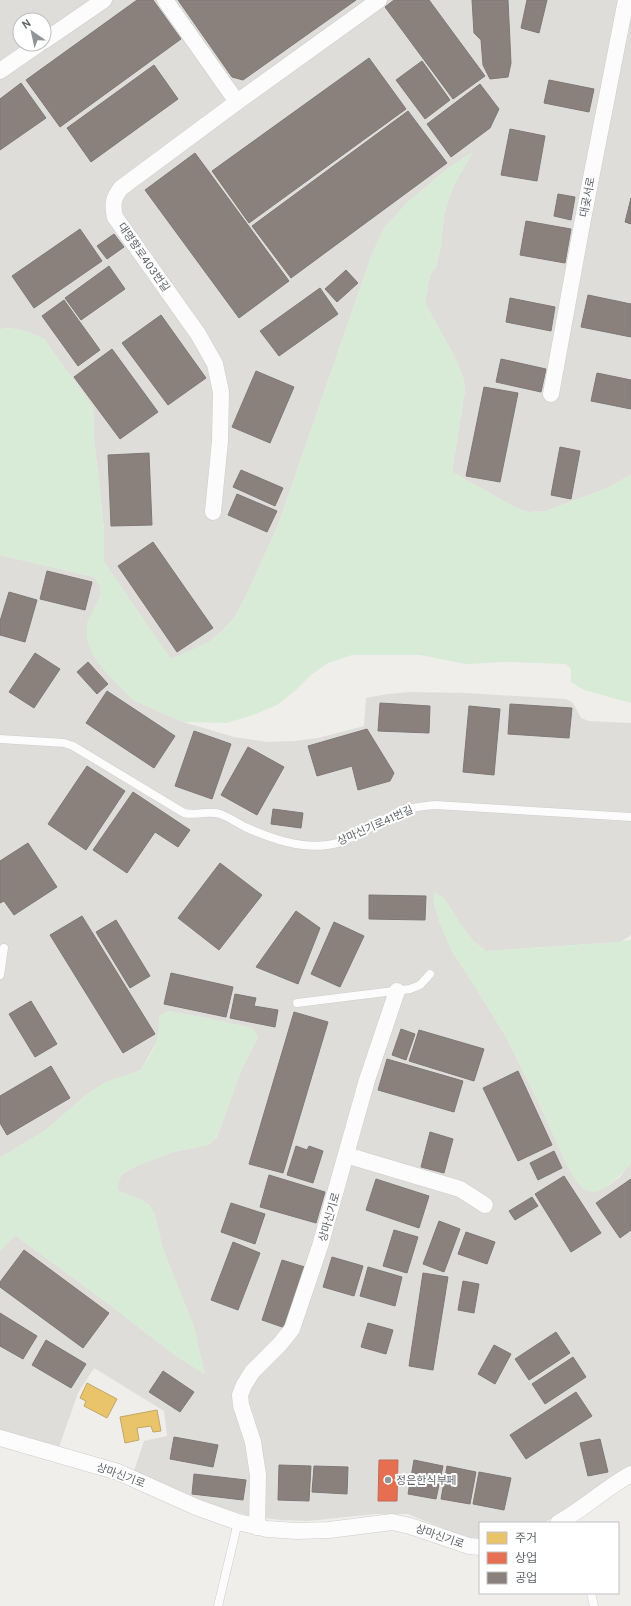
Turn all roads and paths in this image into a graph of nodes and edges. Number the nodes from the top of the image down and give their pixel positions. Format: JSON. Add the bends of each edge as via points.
{"nodes":[{"id":1,"x":104,"y":0,"type":"edge"},
{"id":2,"x":165,"y":0,"type":"edge"},
{"id":3,"x":379,"y":0,"type":"edge"},
{"id":4,"x":626,"y":0,"type":"edge"},
{"id":5,"x":52,"y":36,"type":"edge"},
{"id":6,"x":27,"y":52,"type":"edge"},
{"id":7,"x":0,"y":71,"type":"edge"},
{"id":8,"x":237,"y":102,"type":"junction"},
{"id":9,"x":551,"y":394,"type":"dead end"},
{"id":10,"x":213,"y":512,"type":"dead end"},
{"id":11,"x":0,"y":738,"type":"edge"},
{"id":12,"x":631,"y":817,"type":"edge"},
{"id":13,"x":4,"y":948,"type":"dead end"},
{"id":14,"x":430,"y":974,"type":"dead end"},
{"id":15,"x":0,"y":975,"type":"edge"},
{"id":16,"x":397,"y":991,"type":"junction"},
{"id":17,"x":297,"y":1003,"type":"dead end"},
{"id":18,"x":346,"y":1155,"type":"junction"},
{"id":19,"x":485,"y":1205,"type":"dead end"},
{"id":20,"x":0,"y":1438,"type":"edge"},
{"id":21,"x":631,"y":1474,"type":"edge"},
{"id":22,"x":574,"y":1518,"type":"edge"},
{"id":23,"x":238,"y":1522,"type":"junction"},
{"id":24,"x":561,"y":1522,"type":"edge"},
{"id":25,"x":257,"y":1527,"type":"junction"},
{"id":26,"x":479,"y":1547,"type":"edge"},
{"id":27,"x":591,"y":1594,"type":"edge"},
{"id":28,"x":218,"y":1606,"type":"edge"},
{"id":29,"x":594,"y":1606,"type":"edge"}],
"edges":[{"from":1,"to":5,"type":"street"},
{"from":2,"to":8,"type":"street"},
{"from":3,"to":8,"type":"street"},
{"from":4,"to":9,"type":"street","name":"대곶서로"},
{"from":6,"to":7,"type":"street"},
{"from":8,"to":10,"type":"street","name":"대명항로403번길","via":[[121,188],[114,197],[112,207],[115,217],[198,334],[215,364],[221,392],[220,440]]},
{"from":11,"to":12,"type":"lane","name":"상마신기로41번길","via":[[73,746],[184,813],[221,814],[270,838],[308,845],[328,845],[363,831],[399,812],[414,807],[435,805]]},
{"from":13,"to":15,"type":"lane"},
{"from":14,"to":16,"type":"lane","via":[[420,985]]},
{"from":16,"to":17,"type":"lane"},
{"from":16,"to":18,"type":"street","name":"상마신기로","via":[[367,1080]]},
{"from":18,"to":19,"type":"street","via":[[454,1186]]},
{"from":18,"to":25,"type":"street","name":"상마신기로","via":[[320,1246],[292,1329],[252,1372],[240,1395],[258,1475]]},
{"from":20,"to":23,"type":"street","name":"상마신기로","via":[[118,1472],[196,1507]]},
{"from":21,"to":22,"type":"street","via":[[605,1490]]},
{"from":22,"to":24,"type":"street"},
{"from":23,"to":25,"type":"street","name":"상마신기로"},
{"from":23,"to":28,"type":"lane"},
{"from":25,"to":26,"type":"street","name":"상마신기로","via":[[297,1531],[329,1530],[392,1522]]},
{"from":27,"to":29,"type":"lane"}]}
